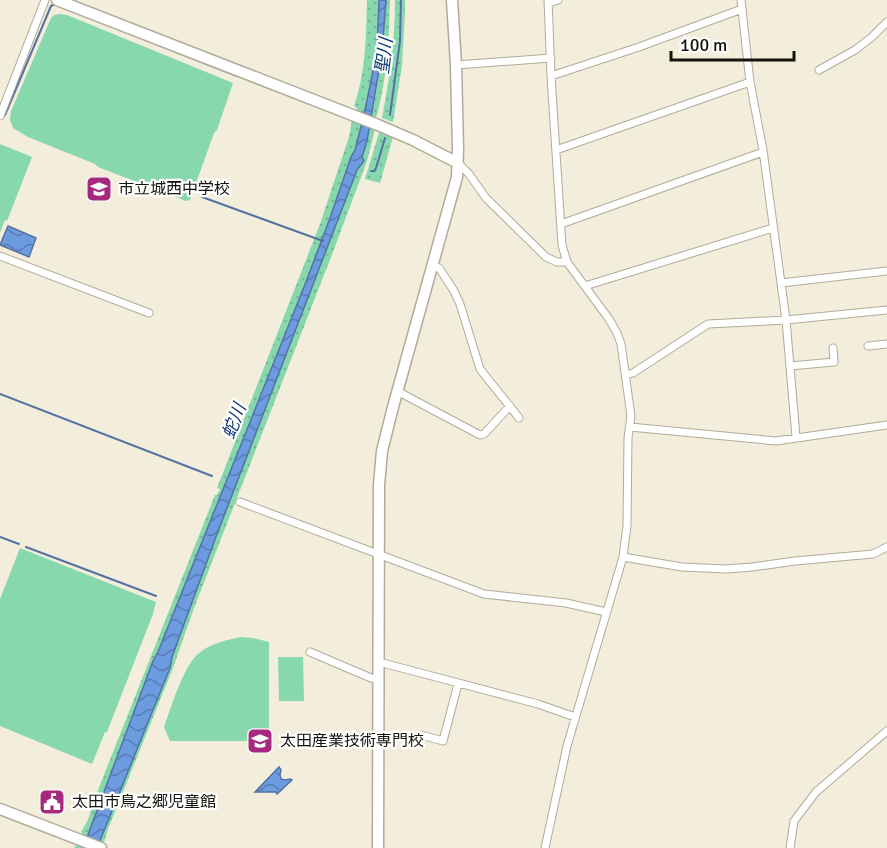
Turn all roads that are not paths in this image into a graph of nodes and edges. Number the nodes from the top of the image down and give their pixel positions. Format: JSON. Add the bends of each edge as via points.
{"nodes":[{"id":1,"x":45,"y":0,"type":"edge"},
{"id":2,"x":57,"y":0,"type":"edge"},
{"id":3,"x":452,"y":0,"type":"edge"},
{"id":4,"x":558,"y":0,"type":"edge"},
{"id":5,"x":741,"y":0,"type":"edge"},
{"id":6,"x":549,"y":2,"type":"edge"},
{"id":7,"x":742,"y":9,"type":"junction"},
{"id":8,"x":887,"y":22,"type":"edge"},
{"id":9,"x":551,"y":58,"type":"junction"},
{"id":10,"x":456,"y":65,"type":"junction"},
{"id":11,"x":819,"y":70,"type":"dead end"},
{"id":12,"x":551,"y":76,"type":"junction"},
{"id":13,"x":750,"y":82,"type":"junction"},
{"id":14,"x":0,"y":116,"type":"edge"},
{"id":15,"x":556,"y":150,"type":"junction"},
{"id":16,"x":763,"y":153,"type":"junction"},
{"id":17,"x":458,"y":163,"type":"junction"},
{"id":18,"x":561,"y":224,"type":"junction"},
{"id":19,"x":773,"y":228,"type":"junction"},
{"id":20,"x":0,"y":256,"type":"edge"},
{"id":21,"x":567,"y":262,"type":"junction"},
{"id":22,"x":432,"y":264,"type":"junction"},
{"id":23,"x":887,"y":271,"type":"edge"},
{"id":24,"x":781,"y":283,"type":"junction"},
{"id":25,"x":585,"y":286,"type":"junction"},
{"id":26,"x":887,"y":310,"type":"edge"},
{"id":27,"x":149,"y":313,"type":"dead end"},
{"id":28,"x":786,"y":320,"type":"junction"},
{"id":29,"x":887,"y":344,"type":"edge"},
{"id":30,"x":868,"y":346,"type":"dead end"},
{"id":31,"x":833,"y":348,"type":"dead end"},
{"id":32,"x":790,"y":366,"type":"junction"},
{"id":33,"x":626,"y":375,"type":"junction"},
{"id":34,"x":397,"y":391,"type":"junction"},
{"id":35,"x":510,"y":406,"type":"junction"},
{"id":36,"x":519,"y":418,"type":"dead end"},
{"id":37,"x":887,"y":425,"type":"edge"},
{"id":38,"x":630,"y":427,"type":"junction"},
{"id":39,"x":796,"y":437,"type":"junction"},
{"id":40,"x":240,"y":502,"type":"dead end"},
{"id":41,"x":887,"y":547,"type":"edge"},
{"id":42,"x":378,"y":554,"type":"junction"},
{"id":43,"x":623,"y":557,"type":"junction"},
{"id":44,"x":606,"y":612,"type":"junction"},
{"id":45,"x":310,"y":652,"type":"dead end"},
{"id":46,"x":379,"y":663,"type":"junction"},
{"id":47,"x":378,"y":679,"type":"junction"},
{"id":48,"x":458,"y":684,"type":"junction"},
{"id":49,"x":575,"y":717,"type":"junction"},
{"id":50,"x":887,"y":731,"type":"edge"},
{"id":51,"x":421,"y":735,"type":"dead end"},
{"id":52,"x":0,"y":809,"type":"edge"},
{"id":53,"x":101,"y":848,"type":"edge"},
{"id":54,"x":378,"y":848,"type":"edge"},
{"id":55,"x":545,"y":848,"type":"edge"},
{"id":56,"x":790,"y":848,"type":"edge"}],
"edges":[{"from":1,"to":14,"type":"street"},
{"from":2,"to":17,"type":"street","via":[[376,124]]},
{"from":3,"to":10,"type":"street"},
{"from":4,"to":6,"type":"street"},
{"from":5,"to":7,"type":"street"},
{"from":6,"to":9,"type":"street"},
{"from":7,"to":12,"type":"street"},
{"from":7,"to":13,"type":"street"},
{"from":8,"to":11,"type":"street","via":[[855,50]]},
{"from":9,"to":10,"type":"street"},
{"from":9,"to":12,"type":"street"},
{"from":10,"to":17,"type":"street"},
{"from":12,"to":15,"type":"street"},
{"from":13,"to":15,"type":"street"},
{"from":13,"to":16,"type":"street"},
{"from":15,"to":18,"type":"street"},
{"from":16,"to":18,"type":"street"},
{"from":16,"to":19,"type":"street"},
{"from":17,"to":21,"type":"street","via":[[486,198],[546,257]]},
{"from":17,"to":22,"type":"street"},
{"from":18,"to":21,"type":"street"},
{"from":19,"to":24,"type":"street"},
{"from":19,"to":25,"type":"street"},
{"from":20,"to":27,"type":"street"},
{"from":21,"to":25,"type":"street"},
{"from":22,"to":34,"type":"street"},
{"from":22,"to":35,"type":"street","via":[[439,268],[460,304],[480,369]]},
{"from":23,"to":24,"type":"street"},
{"from":24,"to":28,"type":"street"},
{"from":25,"to":33,"type":"street","via":[[617,333]]},
{"from":26,"to":28,"type":"street"},
{"from":28,"to":32,"type":"street"},
{"from":28,"to":33,"type":"street","via":[[708,324]]},
{"from":29,"to":30,"type":"street"},
{"from":31,"to":32,"type":"street","via":[[834,362]]},
{"from":32,"to":39,"type":"street"},
{"from":33,"to":38,"type":"street"},
{"from":34,"to":35,"type":"street","via":[[480,435]]},
{"from":34,"to":42,"type":"street","via":[[382,451]]},
{"from":35,"to":36,"type":"street"},
{"from":37,"to":39,"type":"street"},
{"from":38,"to":39,"type":"street","via":[[776,441]]},
{"from":38,"to":43,"type":"street"},
{"from":40,"to":42,"type":"street"},
{"from":41,"to":43,"type":"street","via":[[873,554],[726,569],[682,567]]},
{"from":42,"to":44,"type":"street","via":[[484,594],[566,603]]},
{"from":42,"to":46,"type":"street"},
{"from":43,"to":44,"type":"street"},
{"from":44,"to":49,"type":"street"},
{"from":45,"to":47,"type":"street"},
{"from":46,"to":47,"type":"street"},
{"from":46,"to":48,"type":"street"},
{"from":47,"to":54,"type":"street"},
{"from":48,"to":49,"type":"street"},
{"from":48,"to":51,"type":"street","via":[[443,741]]},
{"from":49,"to":55,"type":"street"},
{"from":50,"to":56,"type":"street","via":[[816,792],[794,821]]},
{"from":52,"to":53,"type":"street"}]}
